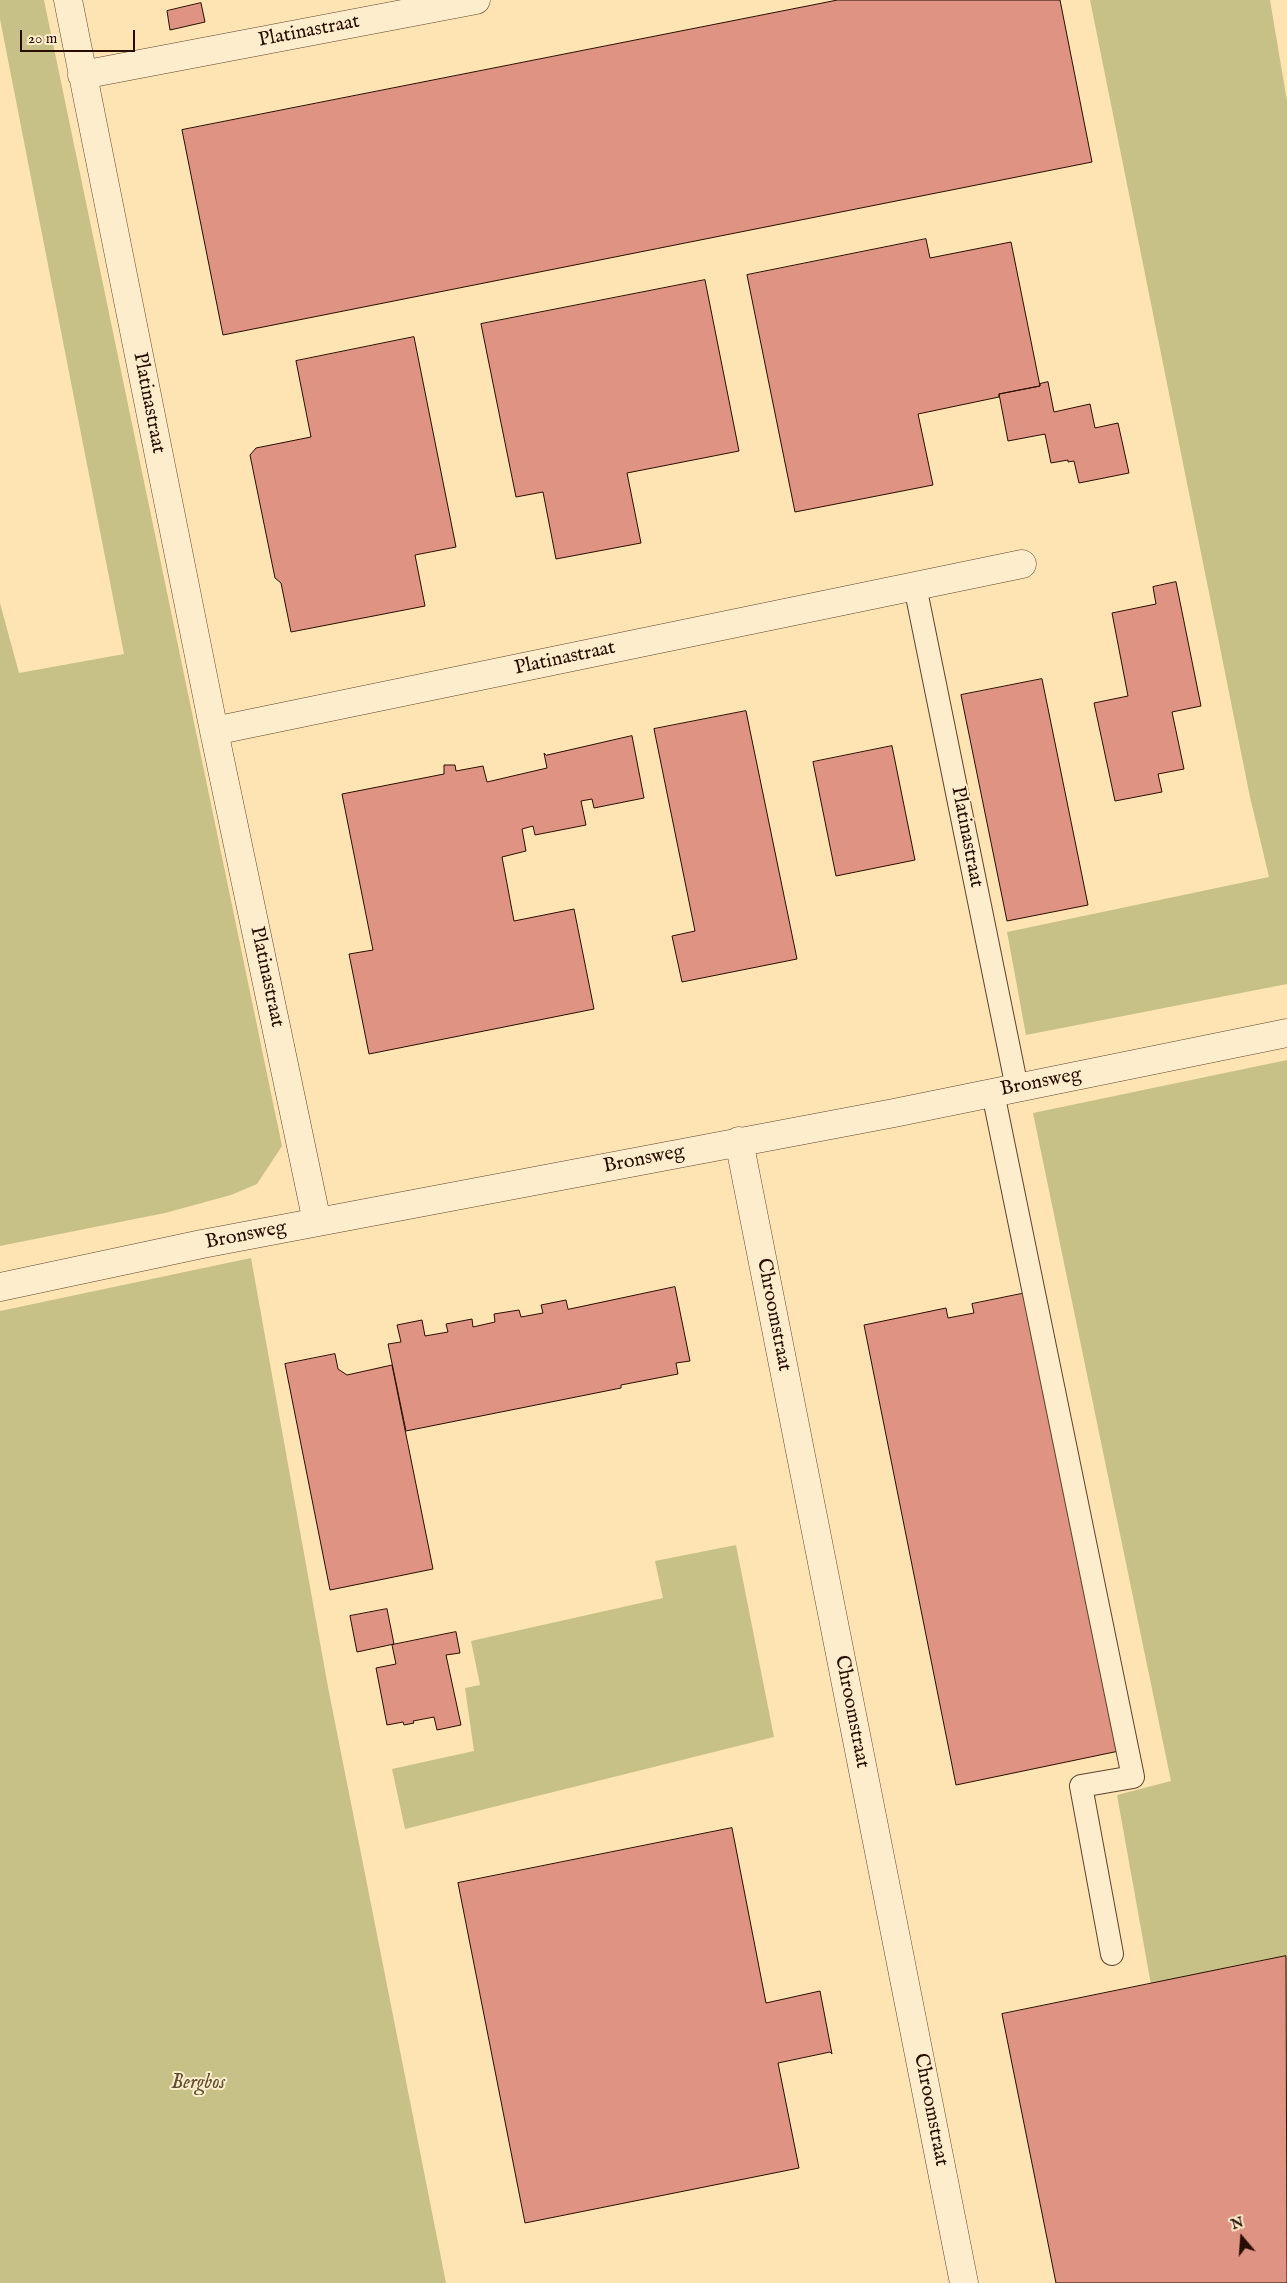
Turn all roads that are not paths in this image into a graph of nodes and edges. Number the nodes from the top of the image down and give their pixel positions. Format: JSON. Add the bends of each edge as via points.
{"nodes":[{"id":1,"x":68,"y":0,"type":"edge"},
{"id":2,"x":476,"y":0,"type":"edge"},
{"id":3,"x":82,"y":75,"type":"junction"},
{"id":4,"x":1022,"y":564,"type":"dead end"},
{"id":5,"x":916,"y":586,"type":"junction"},
{"id":6,"x":214,"y":731,"type":"junction"},
{"id":7,"x":1287,"y":1033,"type":"edge"},
{"id":8,"x":1005,"y":1090,"type":"junction"},
{"id":9,"x":739,"y":1141,"type":"junction"},
{"id":10,"x":317,"y":1222,"type":"junction"},
{"id":11,"x":0,"y":1287,"type":"edge"},
{"id":12,"x":1112,"y":1954,"type":"dead end"},
{"id":13,"x":964,"y":2283,"type":"edge"}],
"edges":[{"from":1,"to":3,"type":"street","name":"Platinastraat"},
{"from":2,"to":3,"type":"street","name":"Platinastraat"},
{"from":3,"to":6,"type":"street","name":"Platinastraat"},
{"from":4,"to":5,"type":"street","name":"Platinastraat"},
{"from":5,"to":6,"type":"street","name":"Platinastraat"},
{"from":5,"to":8,"type":"lane","name":"Platinastraat"},
{"from":6,"to":10,"type":"street","name":"Platinastraat"},
{"from":7,"to":8,"type":"street","name":"Bronsweg"},
{"from":8,"to":9,"type":"street","name":"Bronsweg"},
{"from":8,"to":12,"type":"lane","name":"Platinastraat","via":[[1133,1776],[1081,1786]]},
{"from":9,"to":10,"type":"street","name":"Bronsweg"},
{"from":9,"to":13,"type":"street","name":"Chroomstraat"},
{"from":10,"to":11,"type":"street","name":"Bronsweg"}]}
